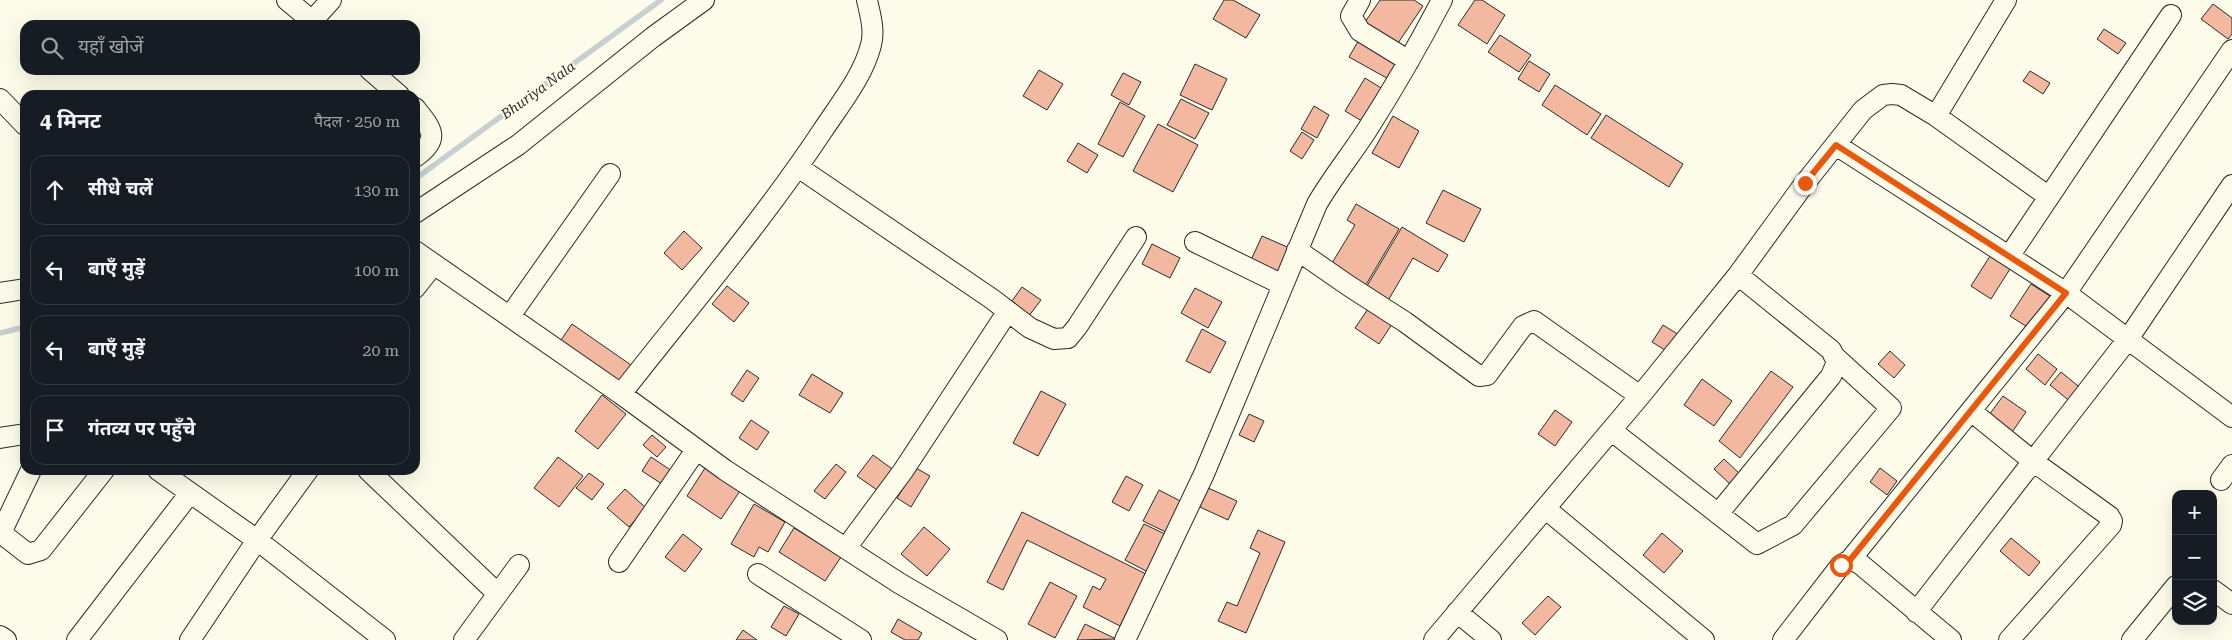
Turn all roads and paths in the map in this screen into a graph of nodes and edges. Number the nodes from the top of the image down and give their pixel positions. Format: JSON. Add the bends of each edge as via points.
{"nodes":[{"id":1,"x":287,"y":0,"type":"edge"},
{"id":2,"x":331,"y":0,"type":"edge"},
{"id":3,"x":704,"y":0,"type":"edge"},
{"id":4,"x":867,"y":0,"type":"edge"},
{"id":5,"x":1360,"y":0,"type":"edge"},
{"id":6,"x":1442,"y":0,"type":"edge"},
{"id":7,"x":2006,"y":0,"type":"edge"},
{"id":8,"x":2171,"y":15,"type":"dead end"},
{"id":9,"x":310,"y":20,"type":"edge"},
{"id":10,"x":316,"y":20,"type":"edge"},
{"id":11,"x":2232,"y":50,"type":"edge"},
{"id":12,"x":1409,"y":61,"type":"junction"},
{"id":13,"x":376,"y":75,"type":"edge"},
{"id":14,"x":394,"y":90,"type":"edge"},
{"id":15,"x":0,"y":99,"type":"edge"},
{"id":16,"x":420,"y":115,"type":"edge"},
{"id":17,"x":1936,"y":116,"type":"junction"},
{"id":18,"x":20,"y":120,"type":"edge"},
{"id":19,"x":1836,"y":145,"type":"junction"},
{"id":20,"x":420,"y":153,"type":"edge"},
{"id":21,"x":798,"y":167,"type":"junction"},
{"id":22,"x":610,"y":174,"type":"dead end"},
{"id":23,"x":2232,"y":185,"type":"edge"},
{"id":24,"x":2049,"y":197,"type":"junction"},
{"id":25,"x":420,"y":210,"type":"edge"},
{"id":26,"x":1136,"y":237,"type":"dead end"},
{"id":27,"x":1195,"y":242,"type":"dead end"},
{"id":28,"x":1297,"y":250,"type":"junction"},
{"id":29,"x":420,"y":254,"type":"edge"},
{"id":30,"x":2010,"y":255,"type":"junction"},
{"id":31,"x":434,"y":264,"type":"junction"},
{"id":32,"x":1738,"y":275,"type":"junction"},
{"id":33,"x":420,"y":282,"type":"edge"},
{"id":34,"x":1283,"y":285,"type":"junction"},
{"id":35,"x":20,"y":290,"type":"edge"},
{"id":36,"x":0,"y":293,"type":"edge"},
{"id":37,"x":2066,"y":293,"type":"junction"},
{"id":38,"x":1008,"y":311,"type":"junction"},
{"id":39,"x":510,"y":316,"type":"junction"},
{"id":40,"x":2128,"y":338,"type":"junction"},
{"id":41,"x":1835,"y":357,"type":"junction"},
{"id":42,"x":620,"y":394,"type":"junction"},
{"id":43,"x":1640,"y":396,"type":"junction"},
{"id":44,"x":1971,"y":411,"type":"junction"},
{"id":45,"x":2232,"y":417,"type":"edge"},
{"id":46,"x":1612,"y":431,"type":"junction"},
{"id":47,"x":20,"y":435,"type":"edge"},
{"id":48,"x":0,"y":438,"type":"edge"},
{"id":49,"x":696,"y":450,"type":"junction"},
{"id":50,"x":2034,"y":462,"type":"junction"},
{"id":51,"x":29,"y":475,"type":"edge"},
{"id":52,"x":100,"y":475,"type":"edge"},
{"id":53,"x":165,"y":475,"type":"edge"},
{"id":54,"x":304,"y":475,"type":"edge"},
{"id":55,"x":373,"y":475,"type":"edge"},
{"id":56,"x":190,"y":493,"type":"junction"},
{"id":57,"x":1546,"y":509,"type":"junction"},
{"id":58,"x":1718,"y":514,"type":"junction"},
{"id":59,"x":1,"y":534,"type":"edge"},
{"id":60,"x":257,"y":540,"type":"junction"},
{"id":61,"x":846,"y":548,"type":"junction"},
{"id":62,"x":1850,"y":560,"type":"junction"},
{"id":63,"x":619,"y":562,"type":"dead end"},
{"id":64,"x":518,"y":565,"type":"dead end"},
{"id":65,"x":758,"y":574,"type":"dead end"},
{"id":66,"x":2172,"y":591,"type":"edge"},
{"id":67,"x":2217,"y":593,"type":"edge"},
{"id":68,"x":498,"y":594,"type":"junction"},
{"id":69,"x":2232,"y":604,"type":"edge"},
{"id":70,"x":1457,"y":612,"type":"junction"},
{"id":71,"x":1916,"y":612,"type":"junction"},
{"id":72,"x":0,"y":636,"type":"edge"},
{"id":73,"x":6,"y":640,"type":"edge"},
{"id":74,"x":77,"y":640,"type":"edge"},
{"id":75,"x":190,"y":640,"type":"edge"},
{"id":76,"x":385,"y":640,"type":"edge"},
{"id":77,"x":464,"y":640,"type":"edge"},
{"id":78,"x":861,"y":640,"type":"edge"},
{"id":79,"x":997,"y":640,"type":"edge"},
{"id":80,"x":1125,"y":640,"type":"edge"},
{"id":81,"x":1434,"y":640,"type":"edge"},
{"id":82,"x":1491,"y":640,"type":"edge"},
{"id":83,"x":1704,"y":640,"type":"edge"},
{"id":84,"x":1783,"y":640,"type":"edge"},
{"id":85,"x":1951,"y":640,"type":"edge"},
{"id":86,"x":2009,"y":640,"type":"edge"},
{"id":87,"x":2132,"y":640,"type":"edge"}],
"edges":[{"from":1,"to":9,"type":"street"},
{"from":2,"to":10,"type":"street"},
{"from":3,"to":25,"type":"street","via":[[518,145]]},
{"from":4,"to":21,"type":"street","via":[[872,42],[866,60]]},
{"from":5,"to":12,"type":"street","via":[[1351,16],[1360,31]]},
{"from":6,"to":12,"type":"street"},
{"from":7,"to":17,"type":"street"},
{"from":8,"to":24,"type":"street"},
{"from":11,"to":37,"type":"street"},
{"from":12,"to":28,"type":"street","via":[[1366,132],[1328,184]]},
{"from":13,"to":14,"type":"street"},
{"from":15,"to":18,"type":"street"},
{"from":16,"to":20,"type":"street","via":[[432,137],[427,148]]},
{"from":17,"to":19,"type":"street","via":[[1901,95],[1883,94],[1863,110]]},
{"from":17,"to":24,"type":"street"},
{"from":19,"to":30,"type":"street"},
{"from":19,"to":32,"type":"street"},
{"from":21,"to":38,"type":"street"},
{"from":21,"to":42,"type":"street"},
{"from":22,"to":39,"type":"street"},
{"from":23,"to":40,"type":"street"},
{"from":24,"to":30,"type":"street"},
{"from":26,"to":38,"type":"street","via":[[1068,338],[1054,340],[1030,328]]},
{"from":27,"to":34,"type":"street"},
{"from":28,"to":34,"type":"street"},
{"from":28,"to":43,"type":"street","via":[[1479,376],[1487,375],[1523,326],[1534,321]]},
{"from":29,"to":31,"type":"street"},
{"from":30,"to":37,"type":"street"},
{"from":31,"to":33,"type":"street"},
{"from":31,"to":39,"type":"street"},
{"from":32,"to":41,"type":"street"},
{"from":32,"to":43,"type":"street"},
{"from":34,"to":80,"type":"street","via":[[1204,474]]},
{"from":35,"to":36,"type":"street"},
{"from":37,"to":40,"type":"street"},
{"from":37,"to":44,"type":"street"},
{"from":38,"to":61,"type":"street","via":[[903,472]]},
{"from":39,"to":42,"type":"street"},
{"from":40,"to":45,"type":"street"},
{"from":40,"to":50,"type":"street"},
{"from":41,"to":58,"type":"street","via":[[1836,367],[1831,376]]},
{"from":41,"to":58,"type":"street","via":[[1891,408],[1793,525],[1757,544]]},
{"from":42,"to":49,"type":"street"},
{"from":43,"to":46,"type":"street"},
{"from":44,"to":50,"type":"street"},
{"from":44,"to":62,"type":"street"},
{"from":46,"to":57,"type":"street"},
{"from":46,"to":58,"type":"street"},
{"from":47,"to":48,"type":"street"},
{"from":49,"to":61,"type":"street"},
{"from":49,"to":63,"type":"street"},
{"from":50,"to":71,"type":"street"},
{"from":50,"to":86,"type":"street","via":[[2112,521]]},
{"from":51,"to":59,"type":"street"},
{"from":52,"to":59,"type":"street","via":[[42,550],[28,554]]},
{"from":53,"to":56,"type":"street"},
{"from":54,"to":60,"type":"street"},
{"from":55,"to":68,"type":"street"},
{"from":56,"to":60,"type":"street"},
{"from":56,"to":74,"type":"street"},
{"from":57,"to":70,"type":"street"},
{"from":57,"to":83,"type":"street"},
{"from":60,"to":75,"type":"street"},
{"from":60,"to":76,"type":"street"},
{"from":61,"to":79,"type":"street"},
{"from":62,"to":71,"type":"street"},
{"from":62,"to":84,"type":"street","via":[[1841,565]]},
{"from":64,"to":68,"type":"street"},
{"from":65,"to":78,"type":"street"},
{"from":66,"to":87,"type":"street"},
{"from":67,"to":69,"type":"street"},
{"from":68,"to":77,"type":"street"},
{"from":70,"to":81,"type":"street"},
{"from":70,"to":82,"type":"street"},
{"from":71,"to":85,"type":"street"},
{"from":72,"to":73,"type":"street"}]}
